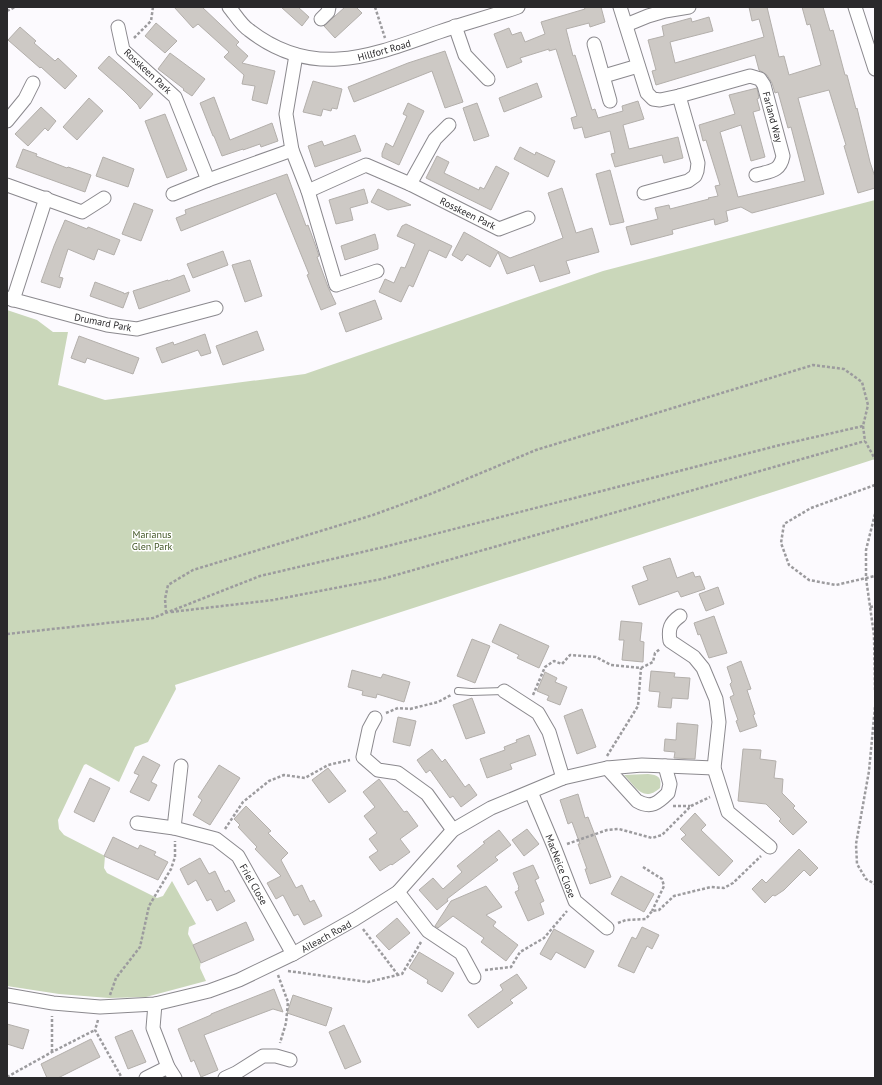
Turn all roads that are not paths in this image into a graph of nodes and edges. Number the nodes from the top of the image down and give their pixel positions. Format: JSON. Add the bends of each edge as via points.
{"nodes":[{"id":1,"x":229,"y":7,"type":"edge"},
{"id":2,"x":329,"y":7,"type":"edge"},
{"id":3,"x":518,"y":7,"type":"edge"},
{"id":4,"x":620,"y":7,"type":"edge"},
{"id":5,"x":689,"y":7,"type":"edge"},
{"id":6,"x":855,"y":7,"type":"edge"},
{"id":7,"x":503,"y":9,"type":"edge"},
{"id":8,"x":321,"y":19,"type":"dead end"},
{"id":9,"x":626,"y":24,"type":"junction"},
{"id":10,"x":455,"y":26,"type":"junction"},
{"id":11,"x":118,"y":27,"type":"dead end"},
{"id":12,"x":594,"y":44,"type":"dead end"},
{"id":13,"x":296,"y":56,"type":"junction"},
{"id":14,"x":638,"y":66,"type":"junction"},
{"id":15,"x":875,"y":69,"type":"edge"},
{"id":16,"x":604,"y":76,"type":"junction"},
{"id":17,"x":488,"y":79,"type":"dead end"},
{"id":18,"x":33,"y":83,"type":"dead end"},
{"id":19,"x":679,"y":96,"type":"junction"},
{"id":20,"x":610,"y":101,"type":"dead end"},
{"id":21,"x":7,"y":121,"type":"edge"},
{"id":22,"x":449,"y":125,"type":"dead end"},
{"id":23,"x":292,"y":150,"type":"junction"},
{"id":24,"x":756,"y":175,"type":"dead end"},
{"id":25,"x":208,"y":180,"type":"junction"},
{"id":26,"x":410,"y":184,"type":"junction"},
{"id":27,"x":7,"y":185,"type":"edge"},
{"id":28,"x":308,"y":191,"type":"junction"},
{"id":29,"x":644,"y":193,"type":"dead end"},
{"id":30,"x":173,"y":194,"type":"dead end"},
{"id":31,"x":46,"y":198,"type":"junction"},
{"id":32,"x":104,"y":198,"type":"dead end"},
{"id":33,"x":528,"y":218,"type":"dead end"},
{"id":34,"x":377,"y":271,"type":"dead end"},
{"id":35,"x":10,"y":299,"type":"edge"},
{"id":36,"x":216,"y":308,"type":"dead end"},
{"id":37,"x":680,"y":616,"type":"dead end"},
{"id":38,"x":458,"y":691,"type":"road end"},
{"id":39,"x":504,"y":691,"type":"joint"},
{"id":40,"x":375,"y":718,"type":"road end"},
{"id":41,"x":181,"y":766,"type":"dead end"},
{"id":42,"x":665,"y":766,"type":"junction"},
{"id":43,"x":607,"y":768,"type":"junction"},
{"id":44,"x":714,"y":768,"type":"junction"},
{"id":45,"x":563,"y":778,"type":"junction"},
{"id":46,"x":531,"y":792,"type":"junction"},
{"id":47,"x":137,"y":823,"type":"dead end"},
{"id":48,"x":174,"y":828,"type":"junction"},
{"id":49,"x":454,"y":830,"type":"junction"},
{"id":50,"x":770,"y":847,"type":"road end"},
{"id":51,"x":398,"y":892,"type":"junction"},
{"id":52,"x":607,"y":928,"type":"road end"},
{"id":53,"x":293,"y":954,"type":"junction"},
{"id":54,"x":474,"y":977,"type":"road end"},
{"id":55,"x":7,"y":995,"type":"edge"},
{"id":56,"x":155,"y":1004,"type":"junction"},
{"id":57,"x":290,"y":1060,"type":"dead end"},
{"id":58,"x":172,"y":1073,"type":"edge"},
{"id":59,"x":146,"y":1078,"type":"edge"},
{"id":60,"x":225,"y":1078,"type":"edge"}],
"edges":[{"from":1,"to":13,"type":"street","name":"Hillfort Road","via":[[248,30],[275,48]]},
{"from":2,"to":8,"type":"street"},
{"from":3,"to":7,"type":"street"},
{"from":4,"to":9,"type":"street","name":"Farland Way"},
{"from":5,"to":9,"type":"street","via":[[653,14]]},
{"from":6,"to":15,"type":"street"},
{"from":7,"to":10,"type":"street","name":"Hillfort Road"},
{"from":9,"to":14,"type":"street","name":"Farland Way"},
{"from":10,"to":13,"type":"street","name":"Hillfort Road","via":[[390,50],[354,58],[324,60]]},
{"from":10,"to":17,"type":"street","via":[[464,55]]},
{"from":11,"to":25,"type":"street","name":"Rosskeen Park","via":[[123,50],[175,97]]},
{"from":12,"to":16,"type":"street"},
{"from":13,"to":23,"type":"street","via":[[286,114]]},
{"from":14,"to":16,"type":"street"},
{"from":14,"to":19,"type":"street","name":"Farland Way","via":[[648,93],[653,99]]},
{"from":16,"to":20,"type":"street"},
{"from":18,"to":21,"type":"street","via":[[25,99]]},
{"from":19,"to":24,"type":"street","name":"Farland Way","via":[[750,76],[760,79],[764,85],[783,156],[782,164],[777,169]]},
{"from":19,"to":29,"type":"street","via":[[698,163],[697,171],[688,181]]},
{"from":22,"to":26,"type":"street","via":[[435,139]]},
{"from":23,"to":25,"type":"street"},
{"from":23,"to":28,"type":"street"},
{"from":25,"to":30,"type":"street"},
{"from":26,"to":28,"type":"street","name":"Rosskeen Park","via":[[366,165]]},
{"from":26,"to":33,"type":"street","name":"Rosskeen Park","via":[[499,229]]},
{"from":27,"to":31,"type":"street"},
{"from":28,"to":34,"type":"street","via":[[336,285]]},
{"from":31,"to":32,"type":"street","via":[[82,212]]},
{"from":31,"to":35,"type":"street","name":"Drumard Park"},
{"from":35,"to":36,"type":"street","name":"Drumard Park","via":[[106,325],[138,329]]},
{"from":37,"to":44,"type":"street","via":[[670,626],[670,641],[694,657],[703,668],[716,699],[719,722]]},
{"from":38,"to":39,"type":"lane"},
{"from":39,"to":45,"type":"street","via":[[538,713],[549,732]]},
{"from":40,"to":49,"type":"street","via":[[369,728],[363,757],[378,770],[398,773],[427,794]]},
{"from":41,"to":48,"type":"street"},
{"from":42,"to":43,"type":"street","name":"Aileach Road"},
{"from":42,"to":43,"type":"street","via":[[670,784],[668,793],[655,804],[648,805],[637,801]]},
{"from":42,"to":44,"type":"street","name":"Aileach Road"},
{"from":43,"to":45,"type":"street","name":"Aileach Road"},
{"from":44,"to":50,"type":"street","via":[[728,812]]},
{"from":45,"to":46,"type":"street","name":"Aileach Road"},
{"from":46,"to":49,"type":"street","name":"Aileach Road","via":[[491,808]]},
{"from":46,"to":52,"type":"street","name":"MacNeice Close","via":[[575,901]]},
{"from":47,"to":48,"type":"street","name":"Friel Close"},
{"from":48,"to":53,"type":"street","name":"Friel Close","via":[[216,839],[238,856]]},
{"from":49,"to":51,"type":"street","name":"Aileach Road"},
{"from":51,"to":53,"type":"street","name":"Aileach Road"},
{"from":51,"to":54,"type":"street","via":[[428,931],[461,953]]},
{"from":53,"to":56,"type":"street","name":"Aileach Road","via":[[239,980],[209,991]]},
{"from":55,"to":56,"type":"street","name":"Aileach Road","via":[[53,1003],[103,1007]]},
{"from":56,"to":58,"type":"street","via":[[153,1028]]},
{"from":57,"to":60,"type":"street","via":[[263,1056]]},
{"from":58,"to":59,"type":"street"}]}
